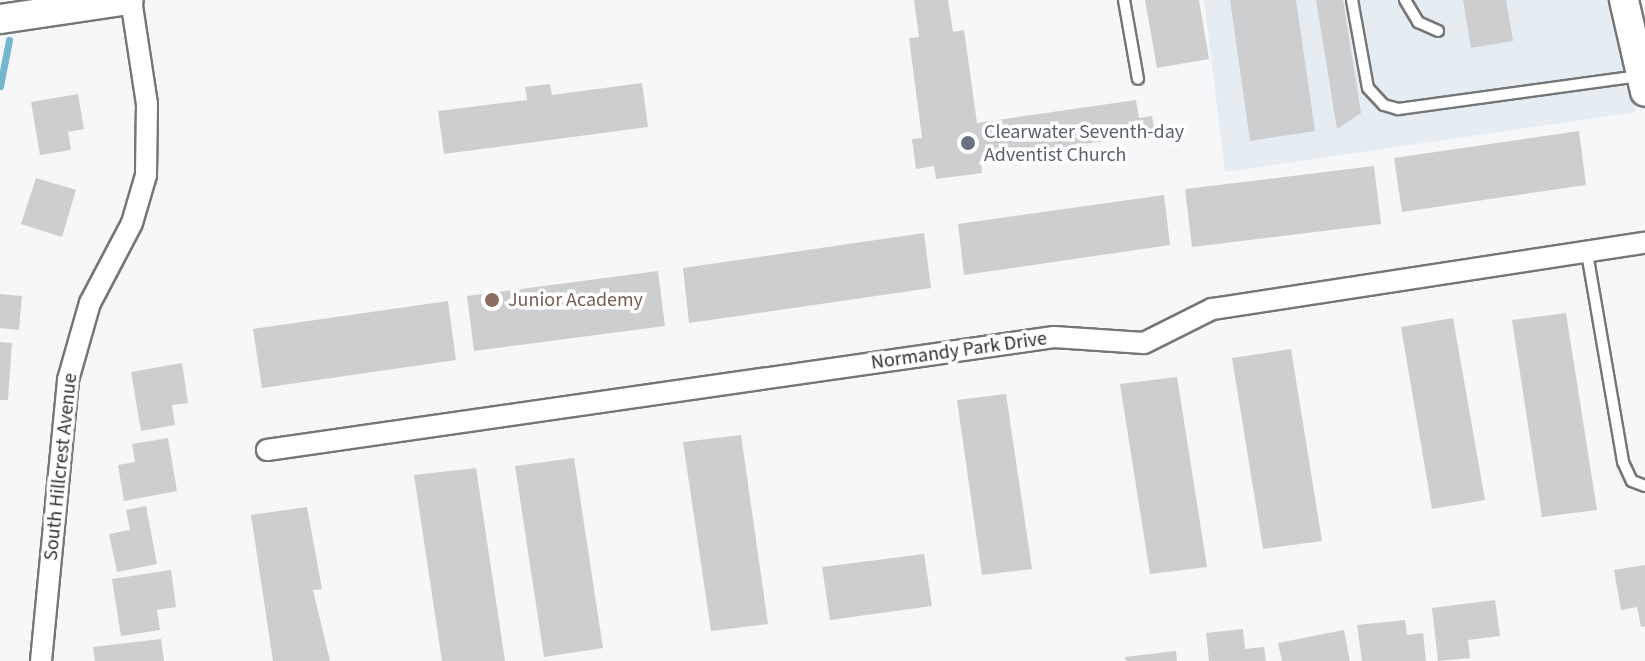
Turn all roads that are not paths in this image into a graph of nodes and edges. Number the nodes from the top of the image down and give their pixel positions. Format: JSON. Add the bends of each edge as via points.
{"nodes":[{"id":1,"x":130,"y":0,"type":"edge"},
{"id":2,"x":1124,"y":0,"type":"edge"},
{"id":3,"x":1352,"y":0,"type":"edge"},
{"id":4,"x":1405,"y":0,"type":"edge"},
{"id":5,"x":1624,"y":0,"type":"edge"},
{"id":6,"x":0,"y":19,"type":"edge"},
{"id":7,"x":1438,"y":31,"type":"dead end"},
{"id":8,"x":1138,"y":79,"type":"dead end"},
{"id":9,"x":1644,"y":87,"type":"edge"},
{"id":10,"x":1645,"y":243,"type":"edge"},
{"id":11,"x":1587,"y":253,"type":"junction"},
{"id":12,"x":267,"y":450,"type":"dead end"},
{"id":13,"x":1645,"y":486,"type":"edge"},
{"id":14,"x":41,"y":661,"type":"edge"}],
"edges":[{"from":1,"to":6,"type":"street"},
{"from":1,"to":14,"type":"street","name":"South Hillcrest Avenue","via":[[147,104],[146,175],[132,223],[90,303],[68,380]]},
{"from":2,"to":8,"type":"lane"},
{"from":3,"to":9,"type":"lane","via":[[1368,88],[1384,105],[1398,109]]},
{"from":4,"to":7,"type":"lane","via":[[1418,22]]},
{"from":5,"to":9,"type":"street"},
{"from":10,"to":11,"type":"street","name":"Normandy Park Drive"},
{"from":11,"to":12,"type":"street","name":"Normandy Park Drive","via":[[1212,309],[1144,343],[1054,337]]},
{"from":11,"to":13,"type":"lane","via":[[1623,462],[1632,481]]}]}
